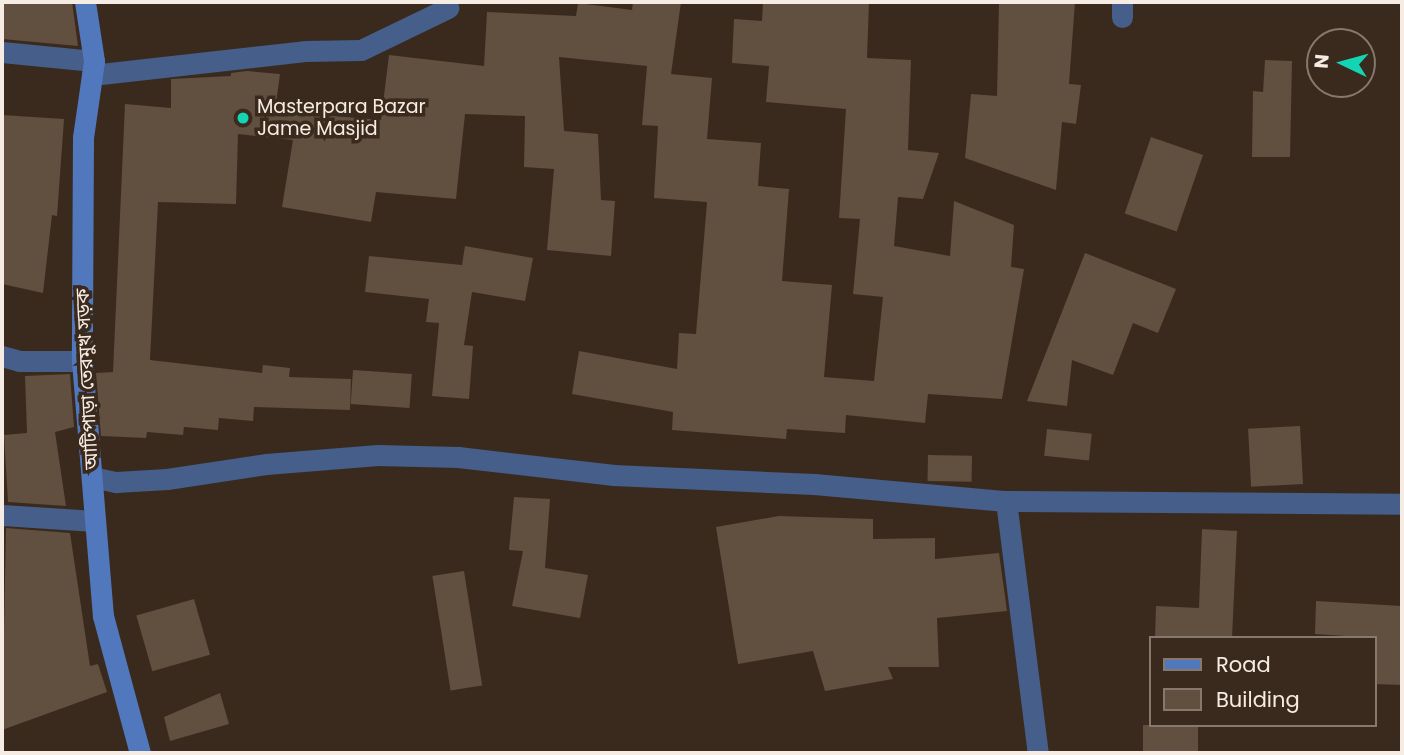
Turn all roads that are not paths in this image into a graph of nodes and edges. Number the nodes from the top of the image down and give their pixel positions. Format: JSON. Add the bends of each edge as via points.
{"nodes":[{"id":1,"x":85,"y":2,"type":"edge"},
{"id":2,"x":448,"y":8,"type":"dead end"},
{"id":3,"x":2,"y":52,"type":"edge"},
{"id":4,"x":93,"y":68,"type":"junction"},
{"id":5,"x":2,"y":356,"type":"edge"},
{"id":6,"x":82,"y":362,"type":"junction"},
{"id":7,"x":92,"y":477,"type":"junction"},
{"id":8,"x":1006,"y":501,"type":"junction"},
{"id":9,"x":1402,"y":504,"type":"edge"},
{"id":10,"x":2,"y":516,"type":"edge"},
{"id":11,"x":95,"y":521,"type":"junction"},
{"id":12,"x":140,"y":753,"type":"edge"},
{"id":13,"x":1038,"y":753,"type":"edge"}],
"edges":[{"from":1,"to":4,"type":"main road","name":"আটিপাড়া তেরমুখ সড়ক"},
{"from":2,"to":4,"type":"street","via":[[361,50]]},
{"from":3,"to":4,"type":"street"},
{"from":4,"to":6,"type":"main road","name":"আটিপাড়া তেরমুখ সড়ক","via":[[83,137]]},
{"from":5,"to":6,"type":"street","via":[[19,361]]},
{"from":6,"to":7,"type":"main road","name":"আটিপাড়া তেরমুখ সড়ক"},
{"from":7,"to":8,"type":"street","via":[[116,482],[379,455],[458,457],[614,475],[814,484]]},
{"from":7,"to":11,"type":"main road","name":"আটিপাড়া তেরমুখ সড়ক"},
{"from":8,"to":9,"type":"street"},
{"from":8,"to":13,"type":"street"},
{"from":10,"to":11,"type":"street"},
{"from":11,"to":12,"type":"main road","name":"আটিপাড়া তেরমুখ সড়ক","via":[[103,616]]}]}
